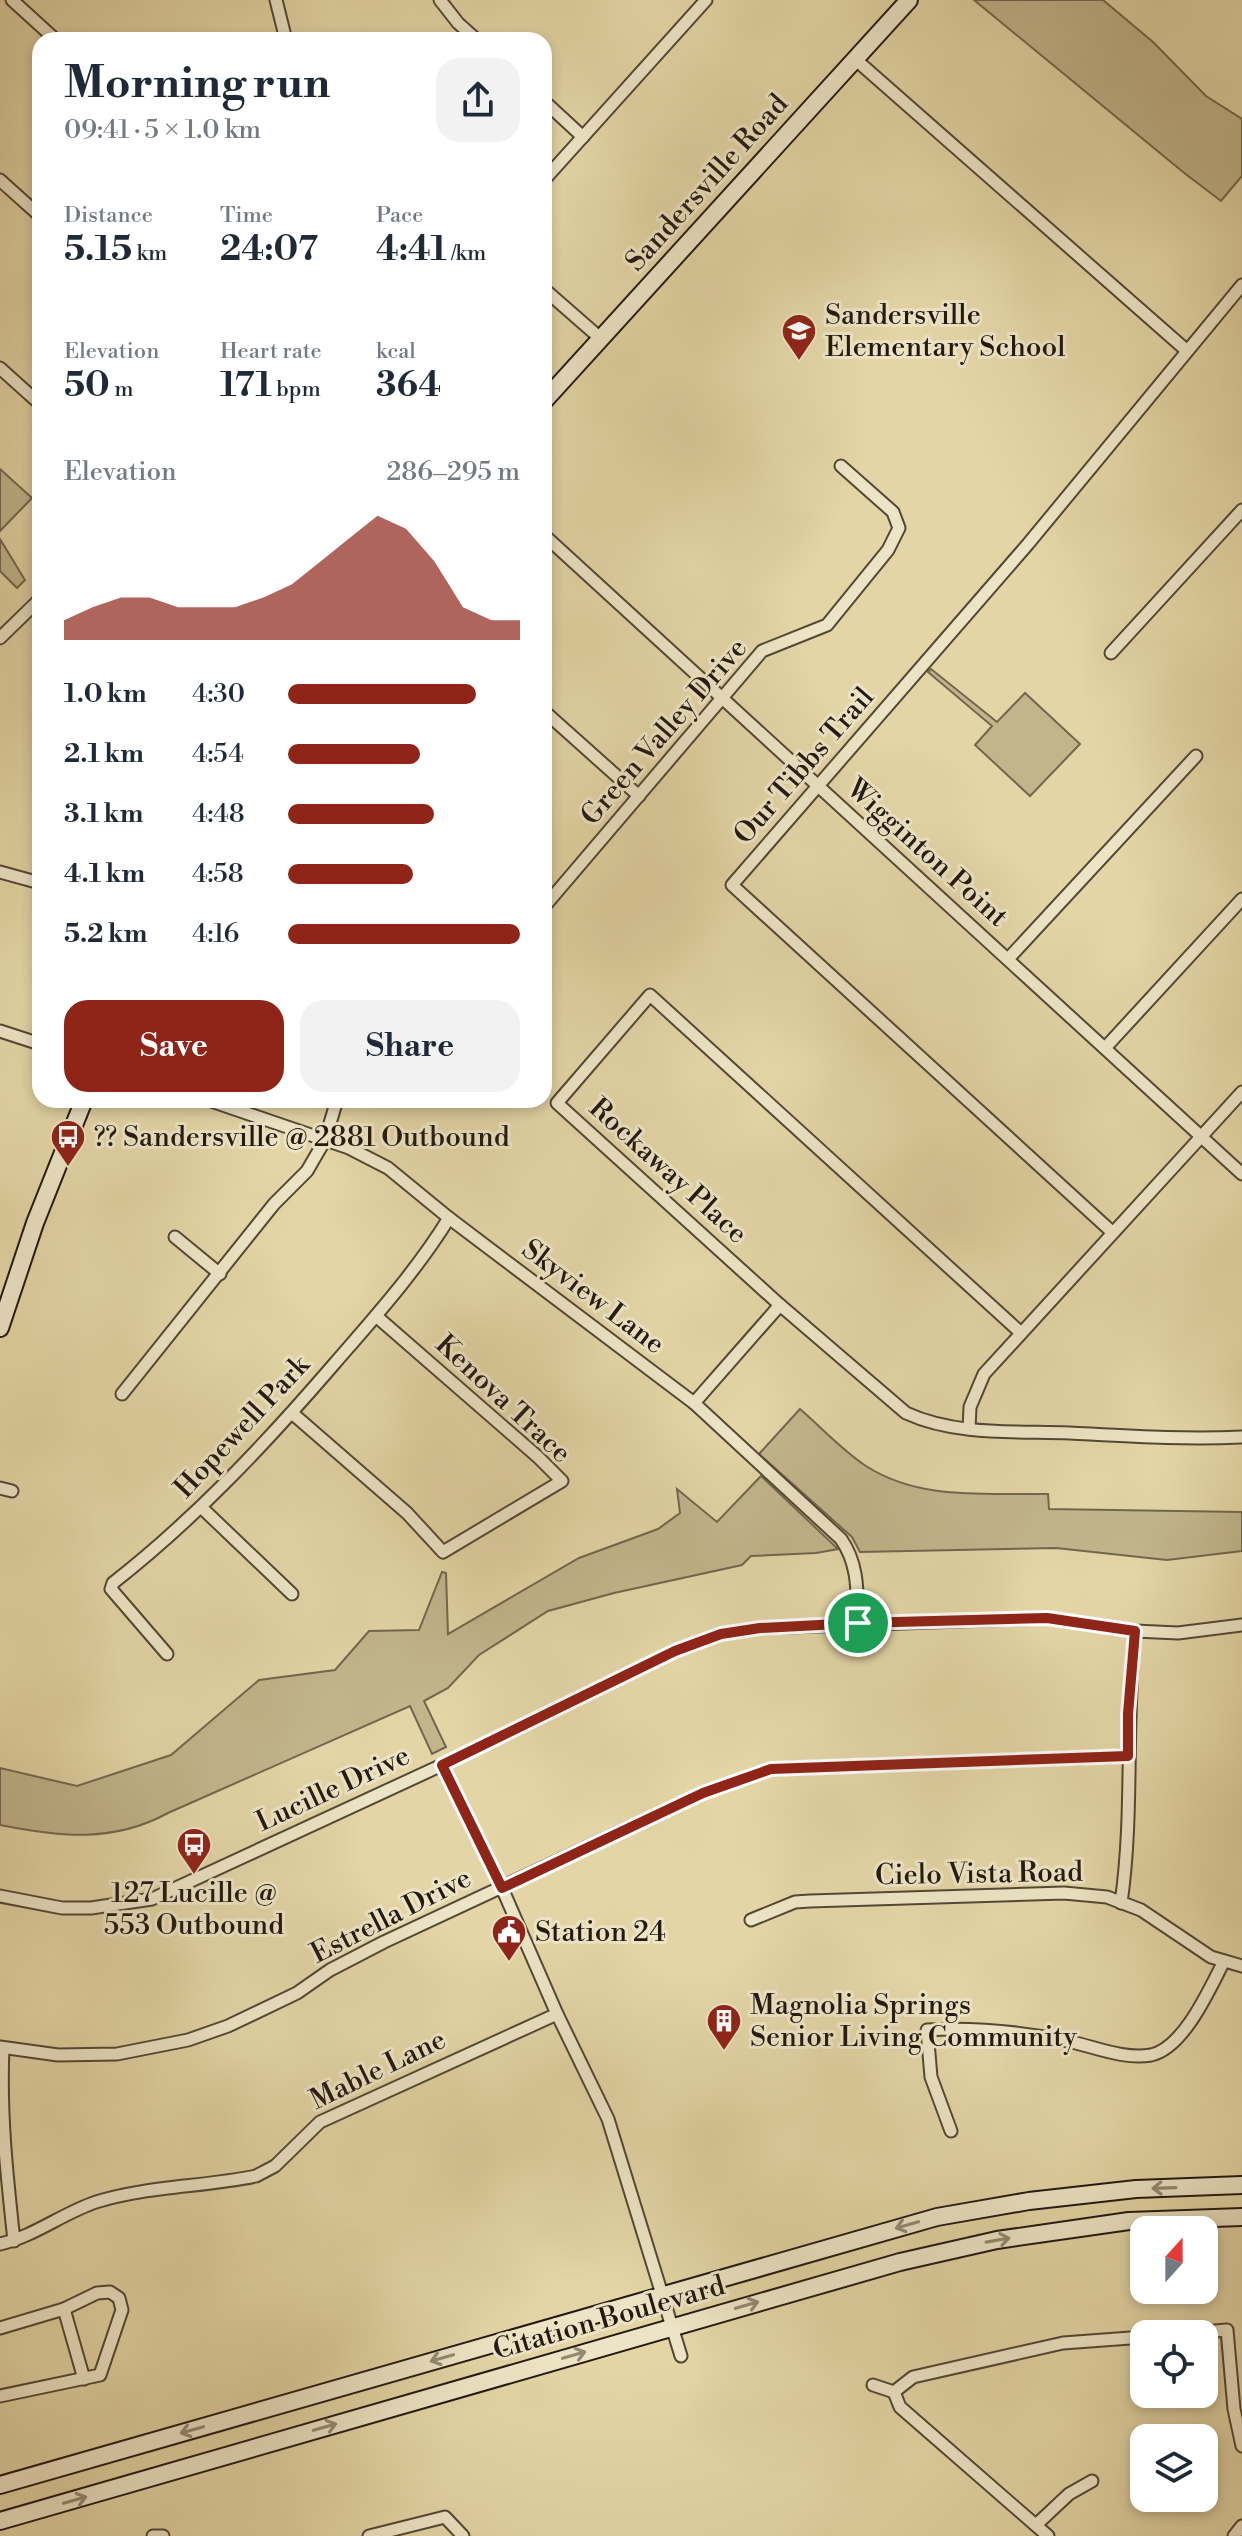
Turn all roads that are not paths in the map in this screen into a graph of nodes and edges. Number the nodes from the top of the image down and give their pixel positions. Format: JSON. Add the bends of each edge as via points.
{"nodes":[{"id":1,"x":12,"y":0,"type":"edge"},
{"id":2,"x":276,"y":0,"type":"edge"},
{"id":3,"x":440,"y":0,"type":"edge"},
{"id":4,"x":706,"y":0,"type":"edge"},
{"id":5,"x":909,"y":0,"type":"edge"},
{"id":6,"x":47,"y":32,"type":"edge"},
{"id":7,"x":284,"y":32,"type":"edge"},
{"id":8,"x":468,"y":32,"type":"edge"},
{"id":9,"x":855,"y":59,"type":"junction"},
{"id":10,"x":552,"y":108,"type":"edge"},
{"id":11,"x":583,"y":137,"type":"junction"},
{"id":12,"x":552,"y":171,"type":"edge"},
{"id":13,"x":0,"y":180,"type":"edge"},
{"id":14,"x":32,"y":209,"type":"edge"},
{"id":15,"x":1242,"y":285,"type":"edge"},
{"id":16,"x":552,"y":296,"type":"edge"},
{"id":17,"x":600,"y":338,"type":"junction"},
{"id":18,"x":1186,"y":350,"type":"junction"},
{"id":19,"x":0,"y":368,"type":"edge"},
{"id":20,"x":552,"y":392,"type":"edge"},
{"id":21,"x":32,"y":397,"type":"edge"},
{"id":22,"x":841,"y":466,"type":"dead end"},
{"id":23,"x":1242,"y":510,"type":"edge"},
{"id":24,"x":552,"y":542,"type":"edge"},
{"id":25,"x":32,"y":607,"type":"edge"},
{"id":26,"x":0,"y":638,"type":"edge"},
{"id":27,"x":1111,"y":653,"type":"dead end"},
{"id":28,"x":722,"y":698,"type":"junction"},
{"id":29,"x":552,"y":718,"type":"edge"},
{"id":30,"x":1196,"y":756,"type":"dead end"},
{"id":31,"x":818,"y":785,"type":"junction"},
{"id":32,"x":639,"y":796,"type":"junction"},
{"id":33,"x":0,"y":872,"type":"edge"},
{"id":34,"x":32,"y":881,"type":"edge"},
{"id":35,"x":552,"y":892,"type":"edge"},
{"id":36,"x":1242,"y":899,"type":"edge"},
{"id":37,"x":1008,"y":959,"type":"junction"},
{"id":38,"x":0,"y":1031,"type":"edge"},
{"id":39,"x":32,"y":1041,"type":"edge"},
{"id":40,"x":1105,"y":1048,"type":"junction"},
{"id":41,"x":1242,"y":1092,"type":"edge"},
{"id":42,"x":81,"y":1108,"type":"edge"},
{"id":43,"x":231,"y":1108,"type":"edge"},
{"id":44,"x":335,"y":1108,"type":"edge"},
{"id":45,"x":1201,"y":1136,"type":"junction"},
{"id":46,"x":325,"y":1140,"type":"junction"},
{"id":47,"x":1242,"y":1174,"type":"edge"},
{"id":48,"x":449,"y":1218,"type":"junction"},
{"id":49,"x":1112,"y":1232,"type":"junction"},
{"id":50,"x":175,"y":1237,"type":"dead end"},
{"id":51,"x":220,"y":1274,"type":"junction"},
{"id":52,"x":780,"y":1305,"type":"junction"},
{"id":53,"x":376,"y":1316,"type":"junction"},
{"id":54,"x":0,"y":1328,"type":"edge"},
{"id":55,"x":1021,"y":1333,"type":"junction"},
{"id":56,"x":122,"y":1394,"type":"dead end"},
{"id":57,"x":694,"y":1403,"type":"junction"},
{"id":58,"x":292,"y":1413,"type":"junction"},
{"id":59,"x":969,"y":1429,"type":"junction"},
{"id":60,"x":1242,"y":1437,"type":"edge"},
{"id":61,"x":0,"y":1488,"type":"edge"},
{"id":62,"x":12,"y":1491,"type":"dead end"},
{"id":63,"x":202,"y":1508,"type":"junction"},
{"id":64,"x":292,"y":1594,"type":"dead end"},
{"id":65,"x":858,"y":1623,"type":"junction"},
{"id":66,"x":1242,"y":1625,"type":"edge"},
{"id":67,"x":1135,"y":1631,"type":"junction"},
{"id":68,"x":167,"y":1654,"type":"dead end"},
{"id":69,"x":1128,"y":1756,"type":"junction"},
{"id":70,"x":442,"y":1765,"type":"junction"},
{"id":71,"x":502,"y":1888,"type":"junction"},
{"id":72,"x":0,"y":1896,"type":"edge"},
{"id":73,"x":1121,"y":1903,"type":"junction"},
{"id":74,"x":751,"y":1920,"type":"dead end"},
{"id":75,"x":1224,"y":1961,"type":"junction"},
{"id":76,"x":1242,"y":1966,"type":"edge"},
{"id":77,"x":557,"y":2014,"type":"junction"},
{"id":78,"x":1,"y":2048,"type":"edge"},
{"id":79,"x":951,"y":2131,"type":"dead end"},
{"id":80,"x":1242,"y":2185,"type":"edge"},
{"id":81,"x":1242,"y":2217,"type":"edge"},
{"id":82,"x":14,"y":2241,"type":"junction"},
{"id":83,"x":0,"y":2244,"type":"edge"},
{"id":84,"x":662,"y":2295,"type":"junction"},
{"id":85,"x":64,"y":2309,"type":"junction"},
{"id":86,"x":672,"y":2326,"type":"junction"},
{"id":87,"x":0,"y":2328,"type":"edge"},
{"id":88,"x":1218,"y":2331,"type":"edge"},
{"id":89,"x":1130,"y":2338,"type":"edge"},
{"id":90,"x":681,"y":2356,"type":"dead end"},
{"id":91,"x":84,"y":2379,"type":"junction"},
{"id":92,"x":873,"y":2385,"type":"dead end"},
{"id":93,"x":894,"y":2392,"type":"junction"},
{"id":94,"x":0,"y":2396,"type":"edge"},
{"id":95,"x":1242,"y":2446,"type":"edge"},
{"id":96,"x":1092,"y":2481,"type":"dead end"},
{"id":97,"x":0,"y":2485,"type":"edge"},
{"id":98,"x":0,"y":2521,"type":"edge"},
{"id":99,"x":1036,"y":2525,"type":"junction"},
{"id":100,"x":1242,"y":2526,"type":"edge"},
{"id":101,"x":153,"y":2536,"type":"edge"},
{"id":102,"x":163,"y":2536,"type":"edge"},
{"id":103,"x":369,"y":2536,"type":"edge"},
{"id":104,"x":463,"y":2536,"type":"edge"},
{"id":105,"x":1048,"y":2536,"type":"edge"},
{"id":106,"x":1234,"y":2536,"type":"edge"}],
"edges":[{"from":1,"to":6,"type":"street"},
{"from":2,"to":7,"type":"street"},
{"from":3,"to":8,"type":"street"},
{"from":4,"to":11,"type":"street"},
{"from":5,"to":9,"type":"main road","name":"Sandersville Road"},
{"from":9,"to":17,"type":"main road","name":"Sandersville Road"},
{"from":9,"to":18,"type":"street"},
{"from":10,"to":11,"type":"street"},
{"from":11,"to":12,"type":"street"},
{"from":13,"to":14,"type":"street"},
{"from":15,"to":18,"type":"street","name":"Our Tibbs Trail"},
{"from":16,"to":17,"type":"street"},
{"from":17,"to":20,"type":"main road","name":"Sandersville Road"},
{"from":18,"to":31,"type":"street","name":"Our Tibbs Trail","via":[[1028,544]]},
{"from":19,"to":21,"type":"street"},
{"from":22,"to":28,"type":"street","name":"Green Valley Drive","via":[[893,512],[899,528],[888,550],[827,625],[762,651]]},
{"from":23,"to":27,"type":"street"},
{"from":24,"to":28,"type":"street","name":"Wigginton Point"},
{"from":25,"to":26,"type":"street"},
{"from":28,"to":31,"type":"street","name":"Wigginton Point"},
{"from":28,"to":32,"type":"street","name":"Green Valley Drive"},
{"from":29,"to":32,"type":"street"},
{"from":30,"to":37,"type":"street"},
{"from":31,"to":37,"type":"street","name":"Wigginton Point"},
{"from":31,"to":49,"type":"street","name":"Our Tibbs Trail","via":[[732,885]]},
{"from":32,"to":35,"type":"street","name":"Green Valley Drive"},
{"from":33,"to":34,"type":"street"},
{"from":36,"to":40,"type":"street"},
{"from":37,"to":40,"type":"street","name":"Wigginton Point"},
{"from":38,"to":39,"type":"street"},
{"from":40,"to":45,"type":"street","name":"Wigginton Point"},
{"from":41,"to":45,"type":"street"},
{"from":42,"to":54,"type":"main road"},
{"from":43,"to":46,"type":"street","name":"Skyview Lane"},
{"from":44,"to":46,"type":"street"},
{"from":45,"to":47,"type":"street","name":"Wigginton Point"},
{"from":45,"to":49,"type":"street"},
{"from":46,"to":48,"type":"street","name":"Skyview Lane","via":[[388,1168]]},
{"from":46,"to":51,"type":"street","via":[[307,1171]]},
{"from":48,"to":53,"type":"street","name":"Hopewell Park"},
{"from":48,"to":57,"type":"street","name":"Skyview Lane"},
{"from":49,"to":55,"type":"street"},
{"from":50,"to":51,"type":"street"},
{"from":51,"to":56,"type":"street"},
{"from":52,"to":55,"type":"street","name":"Rockaway Place","via":[[557,1103],[650,995]]},
{"from":52,"to":57,"type":"street"},
{"from":52,"to":59,"type":"street","name":"Rockaway Place","via":[[906,1413],[930,1424]]},
{"from":53,"to":58,"type":"street","name":"Hopewell Park"},
{"from":53,"to":58,"type":"street","name":"Kenova Trace","via":[[562,1481],[443,1552],[407,1513]]},
{"from":55,"to":59,"type":"street","via":[[979,1383]]},
{"from":57,"to":65,"type":"street","name":"Skyview Lane","via":[[841,1539],[857,1574]]},
{"from":58,"to":63,"type":"street","name":"Hopewell Park"},
{"from":59,"to":60,"type":"street","name":"Rockaway Place"},
{"from":61,"to":62,"type":"street"},
{"from":63,"to":64,"type":"street"},
{"from":63,"to":68,"type":"street","name":"Hopewell Park","via":[[111,1589]]},
{"from":65,"to":67,"type":"street","name":"Lucille Drive","via":[[1047,1618]]},
{"from":65,"to":70,"type":"street","name":"Lucille Drive","via":[[721,1634],[675,1651]]},
{"from":66,"to":67,"type":"street","name":"Lucille Drive","via":[[1178,1633]]},
{"from":67,"to":69,"type":"street"},
{"from":69,"to":71,"type":"street","name":"Estrella Drive","via":[[771,1769],[703,1793]]},
{"from":69,"to":73,"type":"street","via":[[1129,1841]]},
{"from":70,"to":71,"type":"street"},
{"from":70,"to":72,"type":"street","name":"Lucille Drive","via":[[152,1899],[62,1908]]},
{"from":71,"to":77,"type":"street"},
{"from":71,"to":78,"type":"street","name":"Estrella Drive","via":[[355,1957],[297,1993],[188,2040],[117,2054],[58,2055]]},
{"from":73,"to":74,"type":"street","name":"Cielo Vista Road","via":[[1064,1893],[810,1901]]},
{"from":73,"to":75,"type":"street","name":"Cielo Vista Road"},
{"from":75,"to":76,"type":"street","name":"Cielo Vista Road"},
{"from":75,"to":79,"type":"street","via":[[1195,2017],[1152,2055],[1115,2053],[1032,2035],[927,2030],[931,2077]]},
{"from":77,"to":82,"type":"street","name":"Mable Lane","via":[[320,2122],[275,2166],[256,2176],[99,2201]]},
{"from":77,"to":84,"type":"street","via":[[608,2119]]},
{"from":78,"to":82,"type":"street","via":[[2,2134]]},
{"from":80,"to":84,"type":"main road","name":"Citation Boulevard","one_way":true,"via":[[1121,2191],[937,2217]]},
{"from":86,"to":81,"type":"main road","name":"Citation Boulevard","one_way":true,"via":[[997,2240],[1129,2221]]},
{"from":82,"to":83,"type":"street","name":"Mable Lane"},
{"from":84,"to":86,"type":"street"},
{"from":84,"to":97,"type":"main road","name":"Citation Boulevard","one_way":true},
{"from":85,"to":87,"type":"street"},
{"from":85,"to":91,"type":"street"},
{"from":85,"to":91,"type":"street","via":[[97,2293],[119,2298],[122,2310],[100,2375]]},
{"from":86,"to":90,"type":"street"},
{"from":98,"to":86,"type":"main road","name":"Citation Boulevard","one_way":true},
{"from":88,"to":95,"type":"street","via":[[1227,2330]]},
{"from":89,"to":93,"type":"street","via":[[1063,2343],[913,2377]]},
{"from":91,"to":94,"type":"street"},
{"from":92,"to":93,"type":"street"},
{"from":93,"to":99,"type":"street","via":[[900,2407]]},
{"from":96,"to":99,"type":"street"},
{"from":99,"to":105,"type":"street"},
{"from":100,"to":106,"type":"street"},
{"from":101,"to":102,"type":"street"},
{"from":103,"to":104,"type":"street","via":[[445,2517]]}]}
